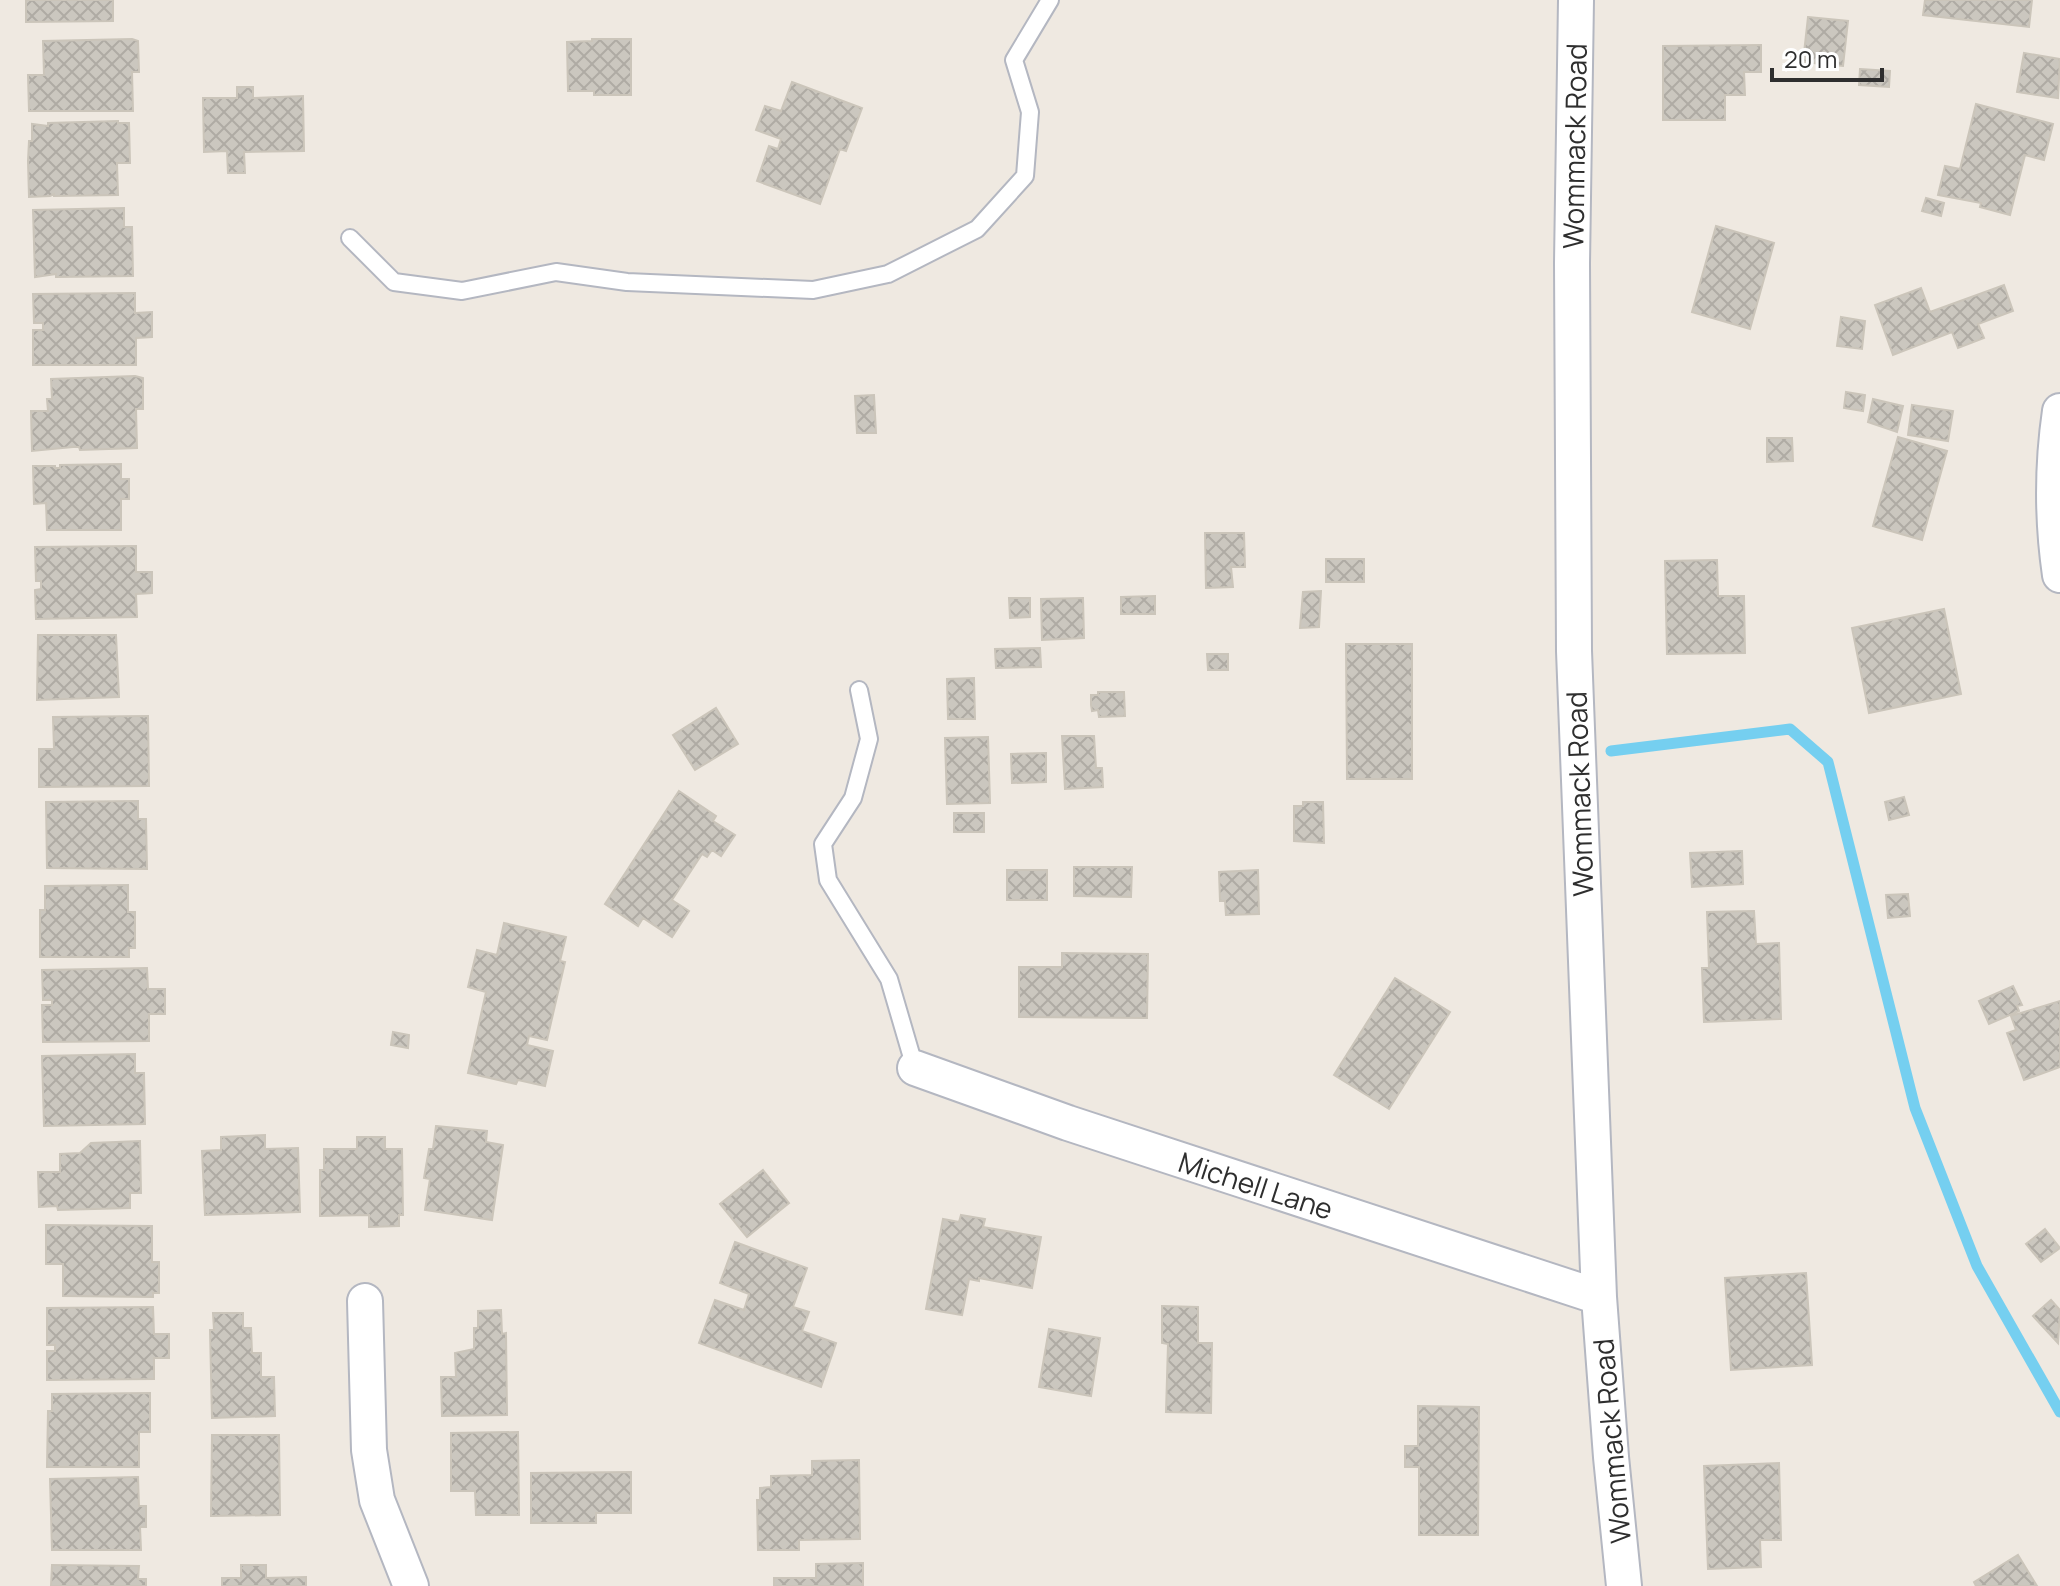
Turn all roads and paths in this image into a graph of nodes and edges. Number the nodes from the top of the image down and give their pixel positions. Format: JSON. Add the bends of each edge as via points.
{"nodes":[{"id":1,"x":1050,"y":0,"type":"edge"},
{"id":2,"x":1576,"y":0,"type":"edge"},
{"id":3,"x":350,"y":238,"type":"dead end"},
{"id":4,"x":2060,"y":411,"type":"edge"},
{"id":5,"x":2060,"y":575,"type":"edge"},
{"id":6,"x":859,"y":690,"type":"dead end"},
{"id":7,"x":915,"y":1068,"type":"joint"},
{"id":8,"x":1599,"y":1297,"type":"junction"},
{"id":9,"x":365,"y":1301,"type":"dead end"},
{"id":10,"x":411,"y":1586,"type":"edge"},
{"id":11,"x":1624,"y":1586,"type":"edge"}],
"edges":[{"from":1,"to":3,"type":"lane","via":[[1014,60],[1030,112],[1025,176],[977,229],[888,274],[813,290],[627,282],[556,272],[462,291],[394,282]]},
{"from":2,"to":8,"type":"street","name":"Wommack Road","via":[[1572,546]]},
{"from":4,"to":5,"type":"street","via":[[2053,481]]},
{"from":6,"to":7,"type":"lane","via":[[869,739],[853,798],[823,844],[826,868],[828,880],[889,979]]},
{"from":7,"to":8,"type":"street","name":"Michell Lane"},
{"from":8,"to":11,"type":"street","name":"Wommack Road"},
{"from":9,"to":10,"type":"street","via":[[369,1450],[377,1500]]}]}
